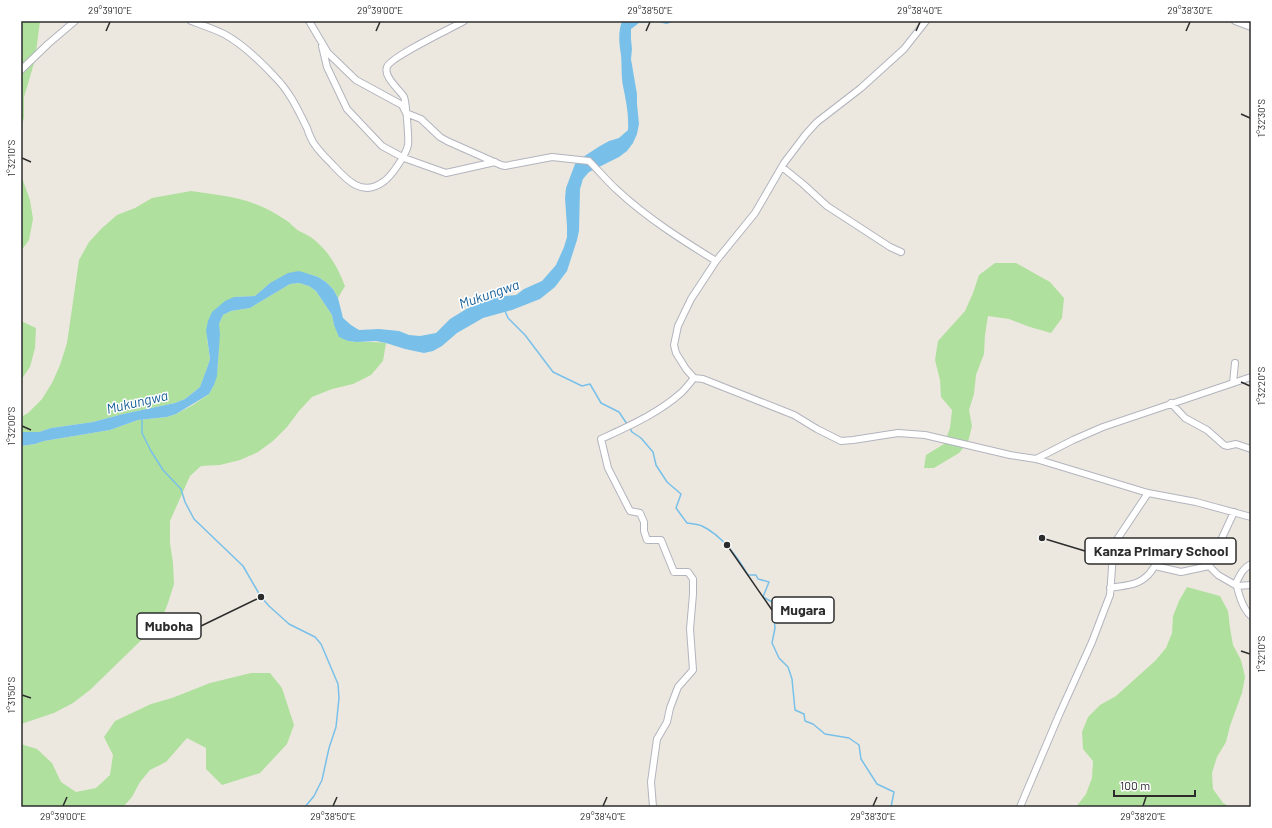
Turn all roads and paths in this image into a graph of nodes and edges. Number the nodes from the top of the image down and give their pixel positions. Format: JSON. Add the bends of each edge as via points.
{"nodes":[{"id":1,"x":75,"y":21,"type":"edge"},
{"id":2,"x":191,"y":21,"type":"edge"},
{"id":3,"x":309,"y":21,"type":"edge"},
{"id":4,"x":464,"y":21,"type":"edge"},
{"id":5,"x":926,"y":21,"type":"edge"},
{"id":6,"x":1236,"y":21,"type":"edge"},
{"id":7,"x":1251,"y":27,"type":"edge"},
{"id":8,"x":320,"y":38,"type":"junction"},
{"id":9,"x":21,"y":70,"type":"edge"},
{"id":10,"x":406,"y":114,"type":"junction"},
{"id":11,"x":404,"y":158,"type":"junction"},
{"id":12,"x":495,"y":162,"type":"junction"},
{"id":13,"x":782,"y":167,"type":"junction"},
{"id":14,"x":901,"y":252,"type":"dead end"},
{"id":15,"x":716,"y":260,"type":"junction"},
{"id":16,"x":1235,"y":363,"type":"dead end"},
{"id":17,"x":694,"y":378,"type":"junction"},
{"id":18,"x":1251,"y":378,"type":"edge"},
{"id":19,"x":1233,"y":384,"type":"junction"},
{"id":20,"x":1171,"y":403,"type":"junction"},
{"id":21,"x":1251,"y":448,"type":"edge"},
{"id":22,"x":1036,"y":459,"type":"junction"},
{"id":23,"x":1148,"y":493,"type":"junction"},
{"id":24,"x":1234,"y":512,"type":"junction"},
{"id":25,"x":1251,"y":517,"type":"edge"},
{"id":26,"x":1251,"y":564,"type":"edge"},
{"id":27,"x":1209,"y":566,"type":"junction"},
{"id":28,"x":1251,"y":585,"type":"edge"},
{"id":29,"x":1237,"y":586,"type":"junction"},
{"id":30,"x":1110,"y":588,"type":"junction"},
{"id":31,"x":1251,"y":616,"type":"edge"},
{"id":32,"x":654,"y":807,"type":"edge"},
{"id":33,"x":1020,"y":807,"type":"edge"}],
"edges":[{"from":1,"to":9,"type":"street"},
{"from":2,"to":11,"type":"street","via":[[232,39],[275,76],[293,100],[314,144],[357,186],[370,189],[384,182]]},
{"from":3,"to":8,"type":"street"},
{"from":4,"to":10,"type":"street","via":[[405,53],[387,66],[391,81],[405,99]]},
{"from":5,"to":13,"type":"street","via":[[911,42],[892,60],[861,88],[816,122]]},
{"from":6,"to":7,"type":"street"},
{"from":8,"to":10,"type":"street","via":[[331,56],[356,80],[402,105]]},
{"from":8,"to":11,"type":"street","via":[[327,67],[347,109],[382,146]]},
{"from":10,"to":11,"type":"street","via":[[408,143]]},
{"from":10,"to":12,"type":"street","via":[[421,120],[447,141]]},
{"from":11,"to":12,"type":"street","via":[[446,173]]},
{"from":12,"to":15,"type":"street","via":[[505,166],[552,157],[589,161],[635,206]]},
{"from":13,"to":14,"type":"street","via":[[827,206]]},
{"from":13,"to":15,"type":"street","via":[[755,213]]},
{"from":15,"to":17,"type":"street","via":[[691,299],[674,340],[676,353]]},
{"from":16,"to":19,"type":"street"},
{"from":17,"to":22,"type":"street","via":[[703,379],[789,413],[841,441],[903,432]]},
{"from":17,"to":32,"type":"street","via":[[682,392],[663,406],[629,427],[601,439],[608,468],[630,511],[640,513],[647,540],[661,540],[674,572],[688,572],[693,579],[690,628],[693,670],[678,687],[667,722],[657,739],[651,782]]},
{"from":18,"to":19,"type":"street"},
{"from":19,"to":20,"type":"street"},
{"from":20,"to":21,"type":"street","via":[[1185,418],[1207,430],[1224,445],[1236,444]]},
{"from":20,"to":22,"type":"street","via":[[1103,427]]},
{"from":22,"to":23,"type":"street"},
{"from":23,"to":24,"type":"street"},
{"from":23,"to":30,"type":"street","via":[[1118,538],[1113,554]]},
{"from":24,"to":25,"type":"street"},
{"from":24,"to":27,"type":"street"},
{"from":26,"to":29,"type":"street","via":[[1241,572]]},
{"from":27,"to":29,"type":"street","via":[[1218,575]]},
{"from":27,"to":30,"type":"street","via":[[1181,572],[1155,566],[1141,582]]},
{"from":28,"to":29,"type":"street"},
{"from":29,"to":31,"type":"street","via":[[1242,603]]},
{"from":30,"to":33,"type":"street","via":[[1110,595],[1093,638]]}]}
